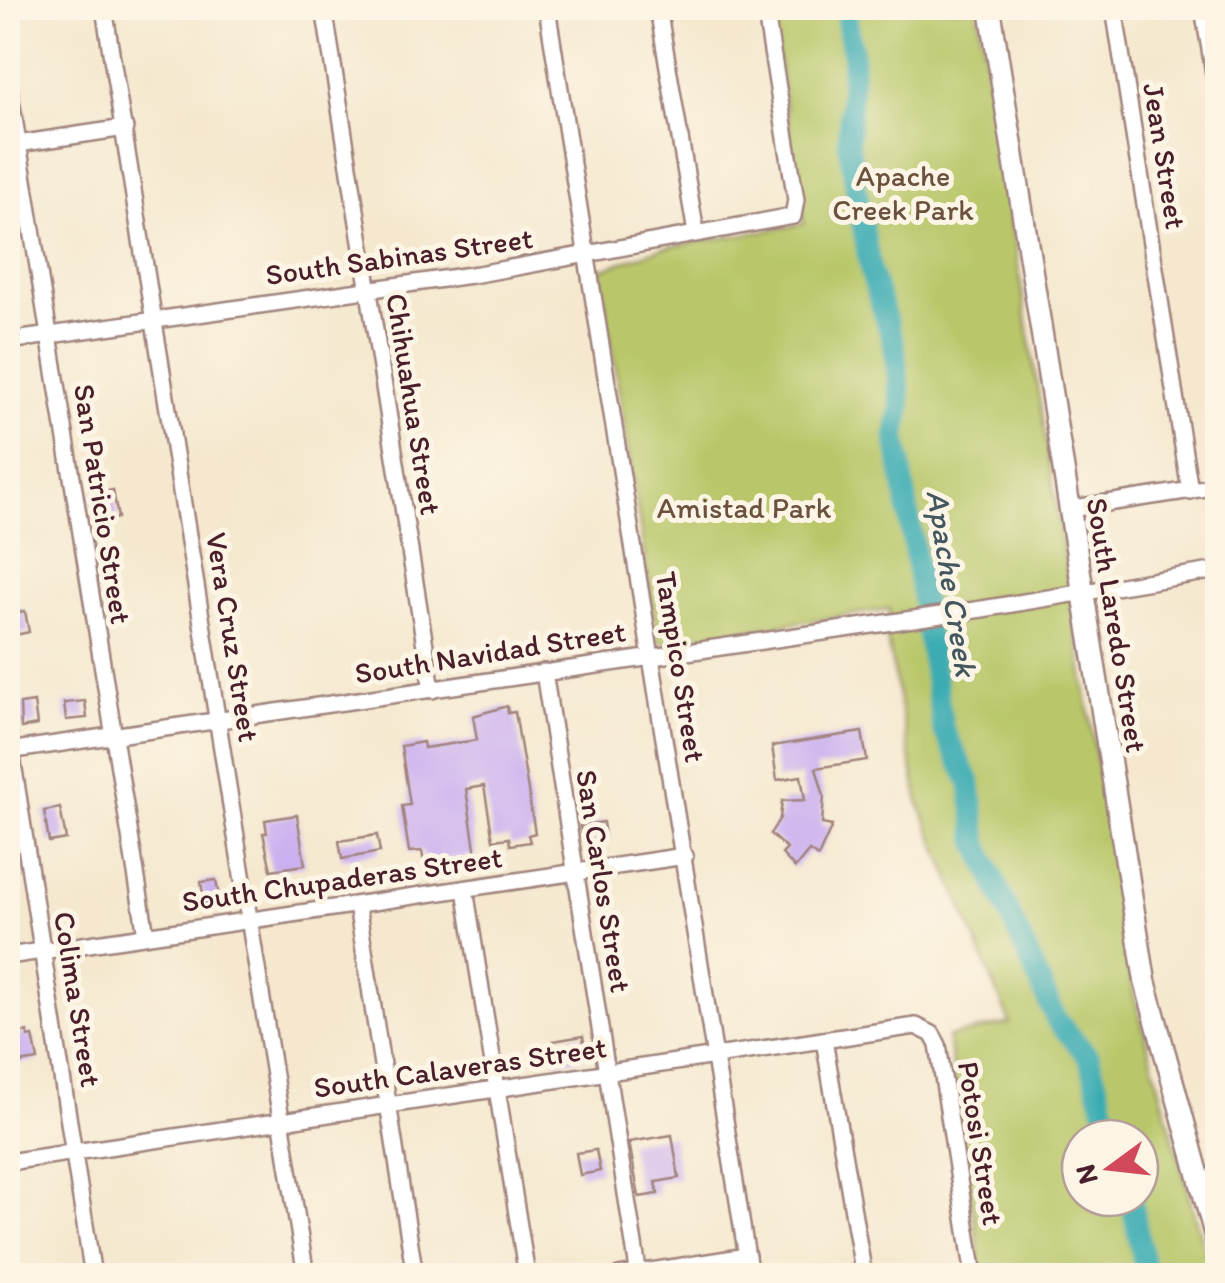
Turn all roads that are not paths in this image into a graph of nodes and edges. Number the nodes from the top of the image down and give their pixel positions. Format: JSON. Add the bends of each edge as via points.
{"nodes":[{"id":1,"x":104,"y":8,"type":"edge"},
{"id":2,"x":324,"y":8,"type":"edge"},
{"id":3,"x":548,"y":8,"type":"edge"},
{"id":4,"x":658,"y":8,"type":"edge"},
{"id":5,"x":765,"y":8,"type":"edge"},
{"id":6,"x":990,"y":8,"type":"edge"},
{"id":7,"x":1114,"y":8,"type":"edge"},
{"id":8,"x":1203,"y":8,"type":"edge"},
{"id":9,"x":8,"y":81,"type":"edge"},
{"id":10,"x":1218,"y":98,"type":"edge"},
{"id":11,"x":125,"y":128,"type":"junction"},
{"id":12,"x":12,"y":144,"type":"edge"},
{"id":13,"x":696,"y":232,"type":"junction"},
{"id":14,"x":587,"y":256,"type":"junction"},
{"id":15,"x":369,"y":291,"type":"junction"},
{"id":16,"x":155,"y":319,"type":"junction"},
{"id":17,"x":46,"y":334,"type":"junction"},
{"id":18,"x":8,"y":340,"type":"edge"},
{"id":19,"x":1218,"y":486,"type":"edge"},
{"id":20,"x":1190,"y":490,"type":"junction"},
{"id":21,"x":1068,"y":509,"type":"junction"},
{"id":22,"x":1218,"y":570,"type":"edge"},
{"id":23,"x":1081,"y":594,"type":"junction"},
{"id":24,"x":652,"y":655,"type":"junction"},
{"id":25,"x":544,"y":672,"type":"junction"},
{"id":26,"x":432,"y":690,"type":"junction"},
{"id":27,"x":219,"y":719,"type":"junction"},
{"id":28,"x":8,"y":730,"type":"edge"},
{"id":29,"x":113,"y":735,"type":"junction"},
{"id":30,"x":9,"y":750,"type":"edge"},
{"id":31,"x":685,"y":856,"type":"junction"},
{"id":32,"x":575,"y":872,"type":"junction"},
{"id":33,"x":465,"y":889,"type":"junction"},
{"id":34,"x":356,"y":905,"type":"junction"},
{"id":35,"x":250,"y":921,"type":"junction"},
{"id":36,"x":146,"y":935,"type":"junction"},
{"id":37,"x":43,"y":950,"type":"junction"},
{"id":38,"x":8,"y":956,"type":"edge"},
{"id":39,"x":920,"y":1027,"type":"joint"},
{"id":40,"x":824,"y":1040,"type":"junction"},
{"id":41,"x":716,"y":1057,"type":"junction"},
{"id":42,"x":608,"y":1073,"type":"junction"},
{"id":43,"x":498,"y":1088,"type":"junction"},
{"id":44,"x":388,"y":1105,"type":"junction"},
{"id":45,"x":282,"y":1121,"type":"junction"},
{"id":46,"x":74,"y":1152,"type":"junction"},
{"id":47,"x":8,"y":1162,"type":"edge"},
{"id":48,"x":1218,"y":1246,"type":"edge"},
{"id":49,"x":747,"y":1256,"type":"junction"},
{"id":50,"x":638,"y":1274,"type":"edge"},
{"id":51,"x":92,"y":1276,"type":"edge"},
{"id":52,"x":306,"y":1276,"type":"edge"},
{"id":53,"x":415,"y":1276,"type":"edge"},
{"id":54,"x":527,"y":1276,"type":"edge"},
{"id":55,"x":619,"y":1276,"type":"edge"},
{"id":56,"x":750,"y":1276,"type":"edge"},
{"id":57,"x":864,"y":1276,"type":"edge"},
{"id":58,"x":974,"y":1276,"type":"edge"}],
"edges":[{"from":1,"to":11,"type":"street","name":"Vera Cruz Street"},
{"from":2,"to":15,"type":"street","name":"Chihuahua Street"},
{"from":3,"to":14,"type":"street","name":"Tampico Street"},
{"from":4,"to":13,"type":"street"},
{"from":5,"to":13,"type":"street","name":"South Sabinas Street","via":[[796,213]]},
{"from":6,"to":21,"type":"main road","name":"South Laredo Street"},
{"from":7,"to":20,"type":"street","name":"Jean Street"},
{"from":8,"to":10,"type":"street"},
{"from":9,"to":12,"type":"street","name":"San Patricio Street"},
{"from":11,"to":12,"type":"street"},
{"from":11,"to":16,"type":"street","name":"Vera Cruz Street"},
{"from":12,"to":17,"type":"street","name":"San Patricio Street"},
{"from":13,"to":14,"type":"street","name":"South Sabinas Street"},
{"from":14,"to":15,"type":"street","name":"South Sabinas Street"},
{"from":14,"to":24,"type":"street","name":"Tampico Street"},
{"from":15,"to":16,"type":"street","name":"South Sabinas Street"},
{"from":15,"to":26,"type":"street","name":"Chihuahua Street"},
{"from":16,"to":17,"type":"street","name":"South Sabinas Street"},
{"from":16,"to":27,"type":"street","name":"Vera Cruz Street"},
{"from":17,"to":18,"type":"street","name":"South Sabinas Street"},
{"from":17,"to":29,"type":"street","name":"San Patricio Street"},
{"from":19,"to":20,"type":"street"},
{"from":20,"to":21,"type":"street"},
{"from":21,"to":23,"type":"main road","name":"South Laredo Street"},
{"from":22,"to":23,"type":"street","name":"South Navidad Street"},
{"from":23,"to":24,"type":"street","name":"South Navidad Street"},
{"from":23,"to":48,"type":"main road","name":"South Laredo Street","via":[[1145,981]]},
{"from":24,"to":25,"type":"street","name":"South Navidad Street"},
{"from":24,"to":31,"type":"street","name":"Tampico Street"},
{"from":25,"to":26,"type":"street","name":"South Navidad Street"},
{"from":25,"to":32,"type":"street","name":"San Carlos Street"},
{"from":26,"to":27,"type":"street","name":"South Navidad Street"},
{"from":27,"to":29,"type":"street","name":"South Navidad Street"},
{"from":27,"to":35,"type":"street","name":"Vera Cruz Street"},
{"from":28,"to":30,"type":"street","name":"Colima Street"},
{"from":29,"to":30,"type":"street","name":"South Navidad Street"},
{"from":29,"to":36,"type":"street","name":"San Patricio Street"},
{"from":30,"to":37,"type":"street","name":"Colima Street"},
{"from":31,"to":32,"type":"street","name":"South Chupaderas Street"},
{"from":31,"to":41,"type":"street","name":"Tampico Street"},
{"from":32,"to":33,"type":"street","name":"South Chupaderas Street"},
{"from":32,"to":42,"type":"street","name":"San Carlos Street"},
{"from":33,"to":34,"type":"street","name":"South Chupaderas Street"},
{"from":33,"to":43,"type":"street"},
{"from":34,"to":35,"type":"street","name":"South Chupaderas Street"},
{"from":34,"to":44,"type":"street"},
{"from":35,"to":36,"type":"street","name":"South Chupaderas Street"},
{"from":35,"to":45,"type":"street","name":"Vera Cruz Street"},
{"from":36,"to":37,"type":"street","name":"South Chupaderas Street"},
{"from":37,"to":38,"type":"street","name":"South Chupaderas Street"},
{"from":37,"to":46,"type":"street","name":"Colima Street"},
{"from":39,"to":40,"type":"street","name":"South Calaveras Street"},
{"from":39,"to":58,"type":"street","name":"Potosi Street","via":[[938,1046]]},
{"from":40,"to":41,"type":"street","name":"South Calaveras Street"},
{"from":40,"to":57,"type":"street"},
{"from":41,"to":42,"type":"street","name":"South Calaveras Street"},
{"from":41,"to":49,"type":"street","name":"Tampico Street"},
{"from":42,"to":43,"type":"street","name":"South Calaveras Street"},
{"from":42,"to":50,"type":"street","name":"San Carlos Street"},
{"from":43,"to":44,"type":"street","name":"South Calaveras Street"},
{"from":43,"to":54,"type":"street"},
{"from":44,"to":45,"type":"street","name":"South Calaveras Street"},
{"from":44,"to":53,"type":"street"},
{"from":45,"to":46,"type":"street","name":"South Calaveras Street"},
{"from":45,"to":52,"type":"street","name":"Vera Cruz Street"},
{"from":46,"to":47,"type":"street","name":"South Calaveras Street"},
{"from":46,"to":51,"type":"street","name":"Colima Street"},
{"from":49,"to":50,"type":"street"},
{"from":49,"to":56,"type":"street","name":"Tampico Street"},
{"from":50,"to":55,"type":"street"}]}
